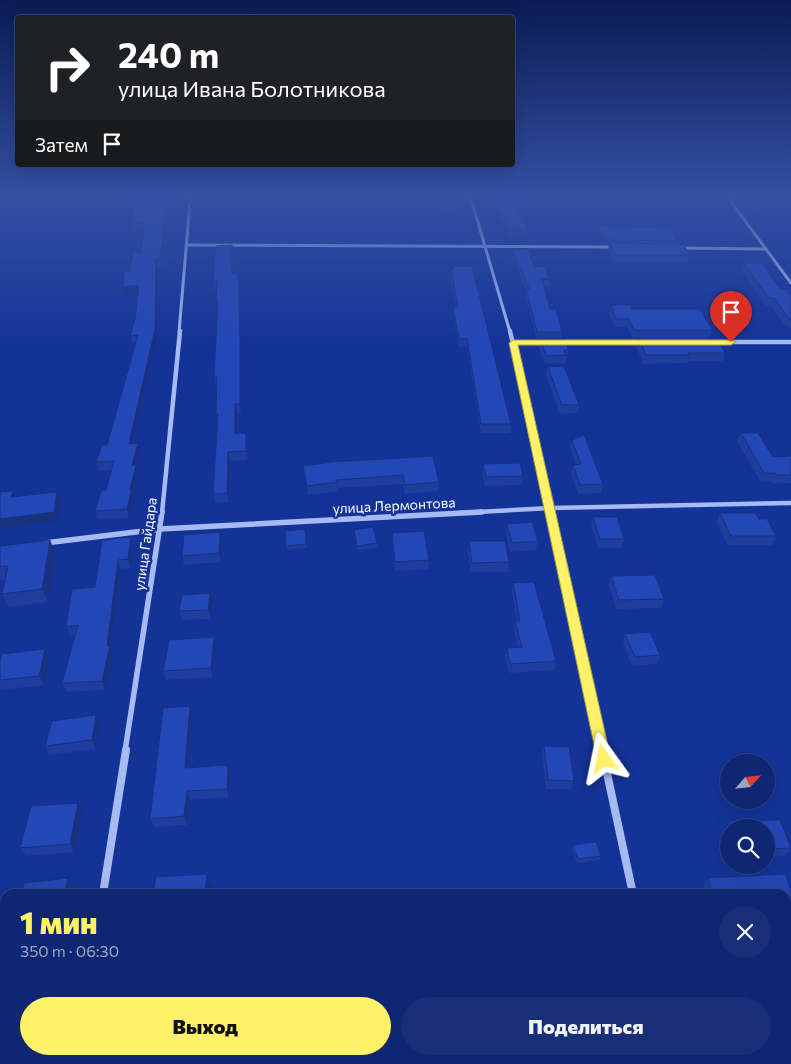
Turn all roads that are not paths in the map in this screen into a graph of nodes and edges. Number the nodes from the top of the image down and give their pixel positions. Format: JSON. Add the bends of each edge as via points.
{"nodes":[{"id":1,"x":188,"y":245,"type":"joint"},
{"id":2,"x":485,"y":245,"type":"junction"},
{"id":3,"x":762,"y":245,"type":"edge"},
{"id":4,"x":620,"y":247,"type":"edge"},
{"id":5,"x":679,"y":248,"type":"edge"},
{"id":6,"x":766,"y":250,"type":"junction"},
{"id":7,"x":791,"y":283,"type":"edge"},
{"id":8,"x":652,"y":342,"type":"edge"},
{"id":9,"x":712,"y":342,"type":"edge"},
{"id":10,"x":791,"y":342,"type":"edge"},
{"id":11,"x":513,"y":343,"type":"junction"},
{"id":12,"x":791,"y":503,"type":"edge"},
{"id":13,"x":551,"y":508,"type":"junction"},
{"id":14,"x":160,"y":529,"type":"junction"},
{"id":15,"x":38,"y":544,"type":"edge"},
{"id":16,"x":104,"y":889,"type":"edge"},
{"id":17,"x":632,"y":889,"type":"edge"}],
"edges":[{"from":1,"to":2,"type":"street"},
{"from":1,"to":14,"type":"street","name":"улица Гайдара"},
{"from":2,"to":4,"type":"street"},
{"from":2,"to":11,"type":"street"},
{"from":3,"to":6,"type":"street"},
{"from":5,"to":6,"type":"street"},
{"from":6,"to":7,"type":"street"},
{"from":8,"to":11,"type":"street"},
{"from":9,"to":10,"type":"street"},
{"from":11,"to":13,"type":"street"},
{"from":12,"to":13,"type":"street","name":"улица Лермонтова"},
{"from":13,"to":14,"type":"street","name":"улица Лермонтова"},
{"from":13,"to":17,"type":"street"},
{"from":14,"to":15,"type":"street","name":"улица Лермонтова"},
{"from":14,"to":16,"type":"street","name":"улица Гайдара"}]}
